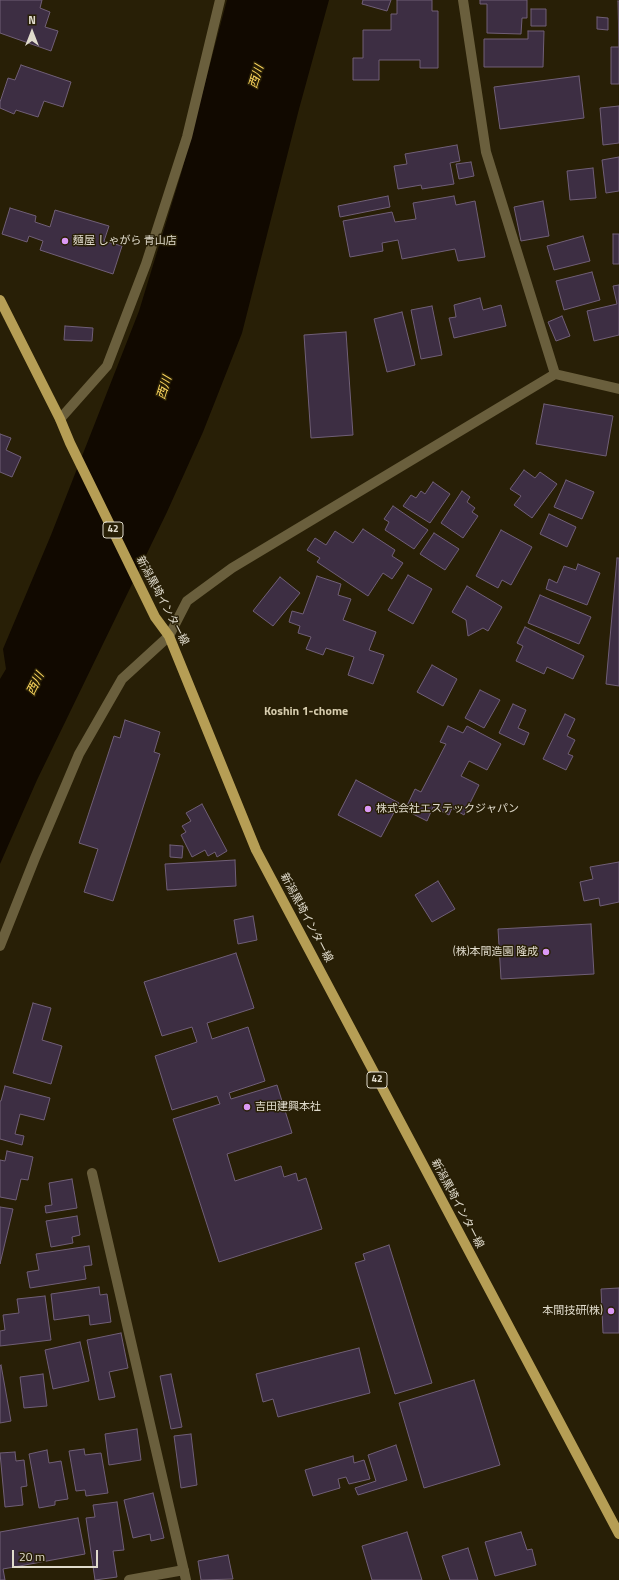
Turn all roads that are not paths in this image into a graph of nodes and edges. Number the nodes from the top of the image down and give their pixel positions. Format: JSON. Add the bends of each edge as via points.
{"nodes":[{"id":1,"x":220,"y":0,"type":"edge"},
{"id":2,"x":463,"y":0,"type":"edge"},
{"id":3,"x":0,"y":300,"type":"edge"},
{"id":4,"x":555,"y":374,"type":"junction"},
{"id":5,"x":619,"y":389,"type":"edge"},
{"id":6,"x":60,"y":419,"type":"junction"},
{"id":7,"x":169,"y":636,"type":"junction"},
{"id":8,"x":0,"y":946,"type":"edge"},
{"id":9,"x":92,"y":1173,"type":"dead end"},
{"id":10,"x":619,"y":1534,"type":"edge"},
{"id":11,"x":185,"y":1575,"type":"edge"},
{"id":12,"x":129,"y":1580,"type":"edge"}],
"edges":[{"from":1,"to":6,"type":"street","via":[[187,137],[146,264],[107,366]]},
{"from":2,"to":4,"type":"street","via":[[486,152]]},
{"from":3,"to":6,"type":"main road","name":"新潟黒埼インター線","number":"42"},
{"from":4,"to":5,"type":"street"},
{"from":4,"to":7,"type":"street","via":[[232,568],[187,600]]},
{"from":6,"to":7,"type":"main road","name":"新潟黒埼インター線","number":"42","via":[[155,617]]},
{"from":7,"to":8,"type":"street","via":[[122,679],[79,754]]},
{"from":7,"to":10,"type":"main road","name":"新潟黒埼インター線","number":"42","via":[[256,850]]},
{"from":9,"to":11,"type":"street"},
{"from":11,"to":12,"type":"street"}]}
